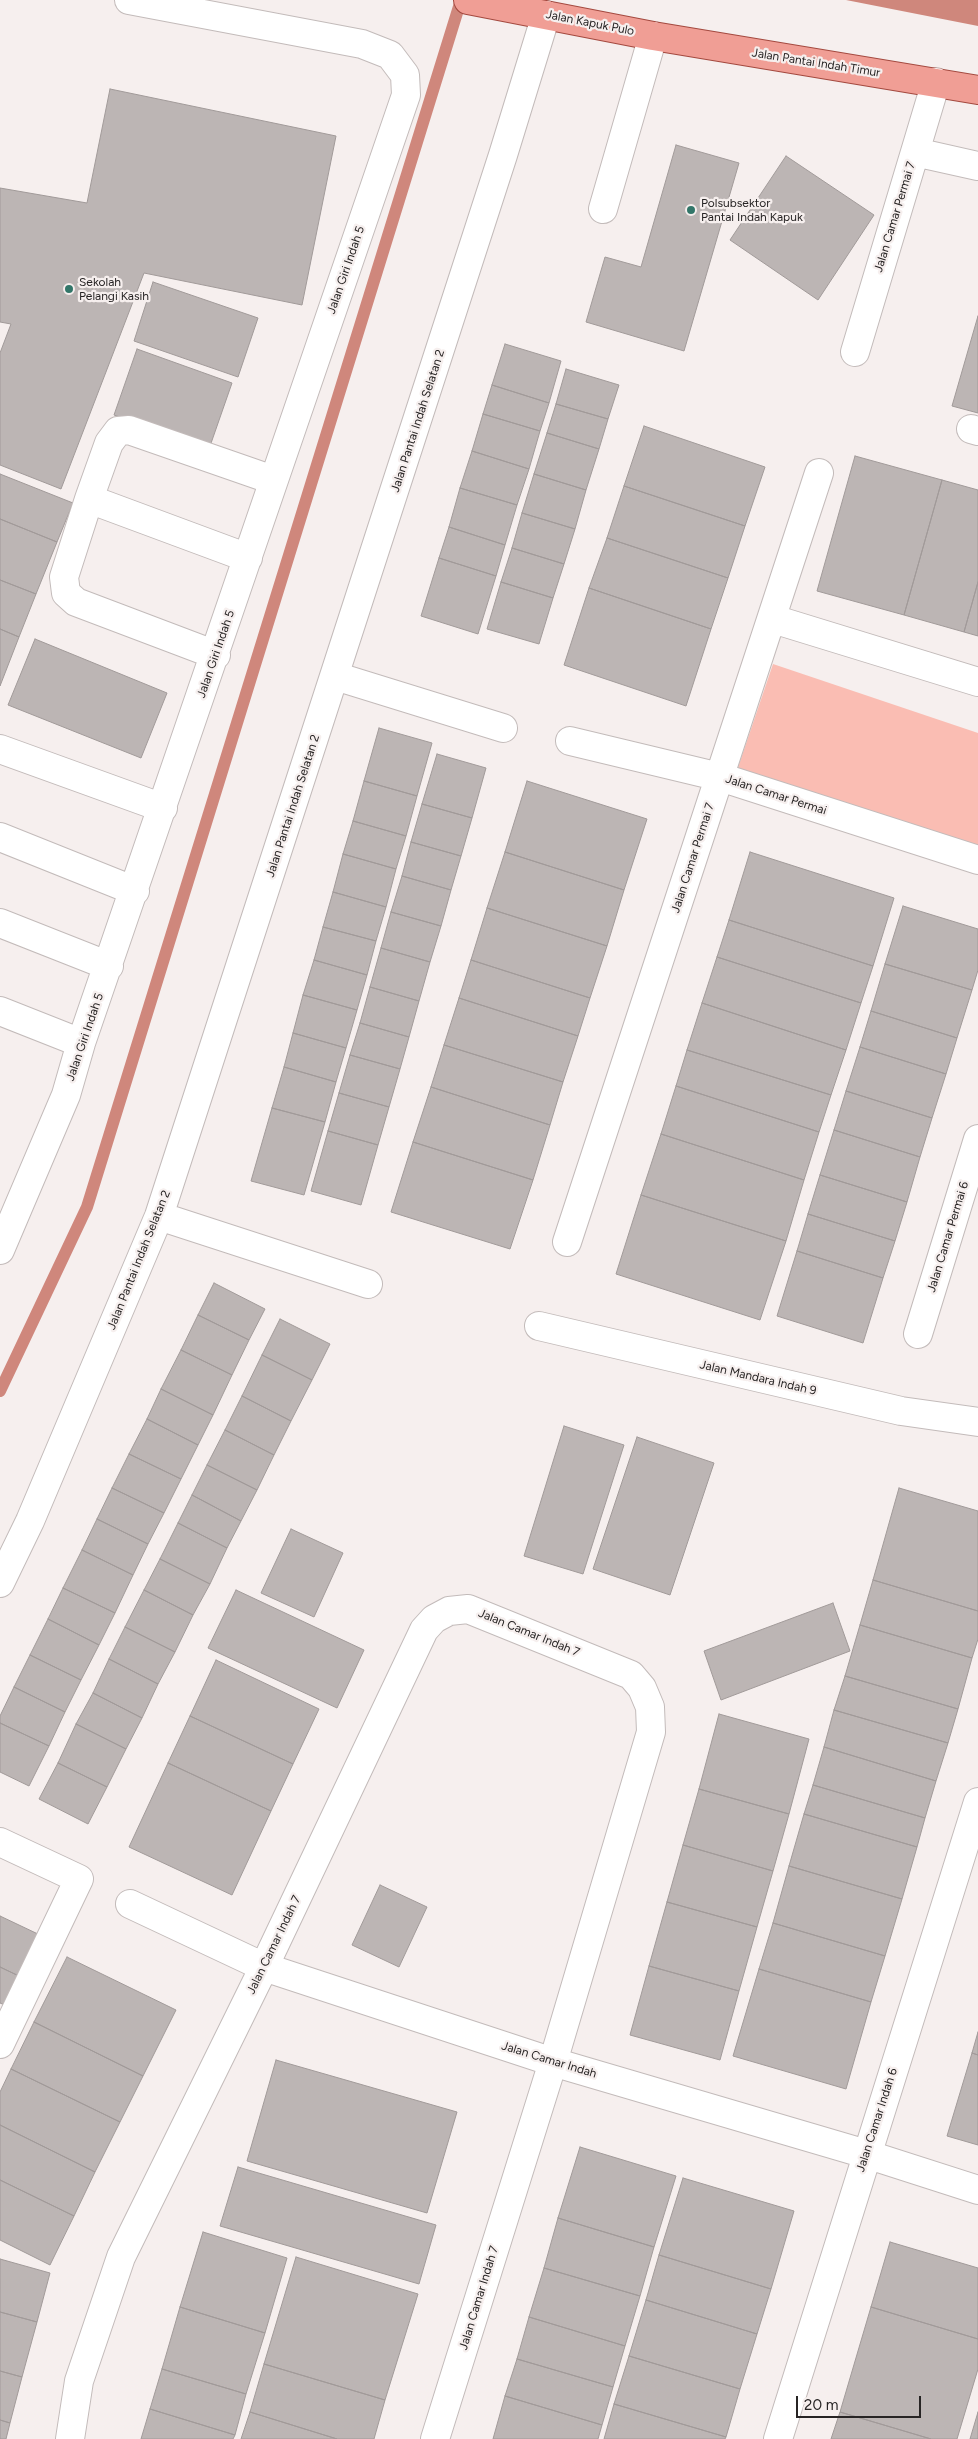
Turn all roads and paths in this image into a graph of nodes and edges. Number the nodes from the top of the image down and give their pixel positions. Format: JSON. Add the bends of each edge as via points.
{"nodes":[{"id":1,"x":129,"y":0,"type":"edge"},
{"id":2,"x":480,"y":2,"type":"edge"},
{"id":3,"x":546,"y":15,"type":"junction"},
{"id":4,"x":653,"y":36,"type":"junction"},
{"id":5,"x":936,"y":82,"type":"junction"},
{"id":6,"x":978,"y":90,"type":"edge"},
{"id":7,"x":915,"y":152,"type":"junction"},
{"id":8,"x":978,"y":166,"type":"edge"},
{"id":9,"x":603,"y":209,"type":"dead end"},
{"id":10,"x":855,"y":352,"type":"dead end"},
{"id":11,"x":819,"y":473,"type":"dead end"},
{"id":12,"x":273,"y":480,"type":"junction"},
{"id":13,"x":89,"y":499,"type":"junction"},
{"id":14,"x":248,"y":558,"type":"junction"},
{"id":15,"x":773,"y":619,"type":"junction"},
{"id":16,"x":216,"y":654,"type":"junction"},
{"id":17,"x":335,"y":676,"type":"junction"},
{"id":18,"x":978,"y":682,"type":"edge"},
{"id":19,"x":503,"y":728,"type":"dead end"},
{"id":20,"x":570,"y":741,"type":"dead end"},
{"id":21,"x":0,"y":749,"type":"edge"},
{"id":22,"x":720,"y":777,"type":"junction"},
{"id":23,"x":163,"y":808,"type":"junction"},
{"id":24,"x":0,"y":837,"type":"edge"},
{"id":25,"x":978,"y":860,"type":"edge"},
{"id":26,"x":135,"y":891,"type":"junction"},
{"id":27,"x":0,"y":923,"type":"edge"},
{"id":28,"x":109,"y":966,"type":"junction"},
{"id":29,"x":0,"y":1011,"type":"edge"},
{"id":30,"x":81,"y":1043,"type":"junction"},
{"id":31,"x":978,"y":1139,"type":"edge"},
{"id":32,"x":159,"y":1216,"type":"junction"},
{"id":33,"x":567,"y":1242,"type":"dead end"},
{"id":34,"x":0,"y":1250,"type":"edge"},
{"id":35,"x":368,"y":1284,"type":"dead end"},
{"id":36,"x":539,"y":1326,"type":"dead end"},
{"id":37,"x":918,"y":1334,"type":"dead end"},
{"id":38,"x":978,"y":1422,"type":"edge"},
{"id":39,"x":0,"y":1582,"type":"edge"},
{"id":40,"x":978,"y":1802,"type":"edge"},
{"id":41,"x":0,"y":1842,"type":"edge"},
{"id":42,"x":130,"y":1904,"type":"dead end"},
{"id":43,"x":264,"y":1967,"type":"junction"},
{"id":44,"x":0,"y":2044,"type":"edge"},
{"id":45,"x":553,"y":2062,"type":"junction"},
{"id":46,"x":866,"y":2154,"type":"junction"},
{"id":47,"x":978,"y":2190,"type":"edge"},
{"id":48,"x":70,"y":2439,"type":"edge"},
{"id":49,"x":435,"y":2439,"type":"edge"},
{"id":50,"x":778,"y":2439,"type":"edge"}],
"edges":[{"from":1,"to":12,"type":"street","name":"Jalan Giri Indah 5","via":[[362,44],[390,55],[405,75],[406,95]]},
{"from":2,"to":3,"type":"main road","name":"Jalan Kapuk Pulo"},
{"from":3,"to":4,"type":"main road","name":"Jalan Kapuk Pulo"},
{"from":3,"to":17,"type":"street","name":"Jalan Pantai Indah Selatan 2"},
{"from":4,"to":5,"type":"main road","name":"Jalan Pantai Indah Timur"},
{"from":4,"to":9,"type":"street"},
{"from":5,"to":6,"type":"main road","name":"Jalan Pantai Indah Timur"},
{"from":5,"to":7,"type":"street","name":"Jalan Camar Permai 7"},
{"from":7,"to":8,"type":"street"},
{"from":7,"to":10,"type":"street","name":"Jalan Camar Permai 7"},
{"from":11,"to":15,"type":"street","name":"Jalan Camar Permai 7"},
{"from":12,"to":13,"type":"street","via":[[130,430],[118,431],[109,443]]},
{"from":12,"to":14,"type":"street","name":"Jalan Giri Indah 5"},
{"from":13,"to":14,"type":"street"},
{"from":13,"to":16,"type":"street","via":[[64,577],[66,593],[76,602]]},
{"from":14,"to":16,"type":"street","name":"Jalan Giri Indah 5"},
{"from":15,"to":18,"type":"street"},
{"from":15,"to":22,"type":"street","name":"Jalan Camar Permai 7"},
{"from":16,"to":23,"type":"street","name":"Jalan Giri Indah 5"},
{"from":17,"to":19,"type":"street"},
{"from":17,"to":32,"type":"street","name":"Jalan Pantai Indah Selatan 2"},
{"from":20,"to":22,"type":"street","name":"Jalan Camar Permai"},
{"from":21,"to":23,"type":"street"},
{"from":22,"to":25,"type":"street","name":"Jalan Camar Permai"},
{"from":22,"to":33,"type":"street","name":"Jalan Camar Permai 7"},
{"from":23,"to":26,"type":"street","name":"Jalan Giri Indah 5"},
{"from":24,"to":26,"type":"street"},
{"from":26,"to":28,"type":"street","name":"Jalan Giri Indah 5"},
{"from":27,"to":28,"type":"street"},
{"from":28,"to":30,"type":"street","name":"Jalan Giri Indah 5"},
{"from":29,"to":30,"type":"street"},
{"from":30,"to":34,"type":"street","name":"Jalan Giri Indah 5","via":[[66,1095]]},
{"from":31,"to":37,"type":"street","name":"Jalan Camar Permai 6"},
{"from":32,"to":35,"type":"street"},
{"from":32,"to":39,"type":"street","name":"Jalan Pantai Indah Selatan 2","via":[[30,1521]]},
{"from":36,"to":38,"type":"street","name":"Jalan Mandara Indah 9","via":[[901,1411]]},
{"from":40,"to":46,"type":"street","name":"Jalan Camar Indah 6"},
{"from":41,"to":44,"type":"street","via":[[79,1880]]},
{"from":42,"to":43,"type":"street","name":"Jalan Camar Indah"},
{"from":43,"to":45,"type":"street","name":"Jalan Camar Indah"},
{"from":43,"to":45,"type":"street","name":"Jalan Camar Indah 7","via":[[424,1630],[434,1619],[449,1611],[468,1609],[631,1675],[642,1688],[650,1707],[651,1732]]},
{"from":43,"to":48,"type":"street","name":"Jalan Camar Indah 7","via":[[121,2257],[79,2381]]},
{"from":45,"to":46,"type":"street","name":"Jalan Camar Indah"},
{"from":45,"to":49,"type":"street","name":"Jalan Camar Indah 7"},
{"from":46,"to":47,"type":"street","name":"Jalan Camar Indah"},
{"from":46,"to":50,"type":"street","name":"Jalan Camar Indah 6"}]}
